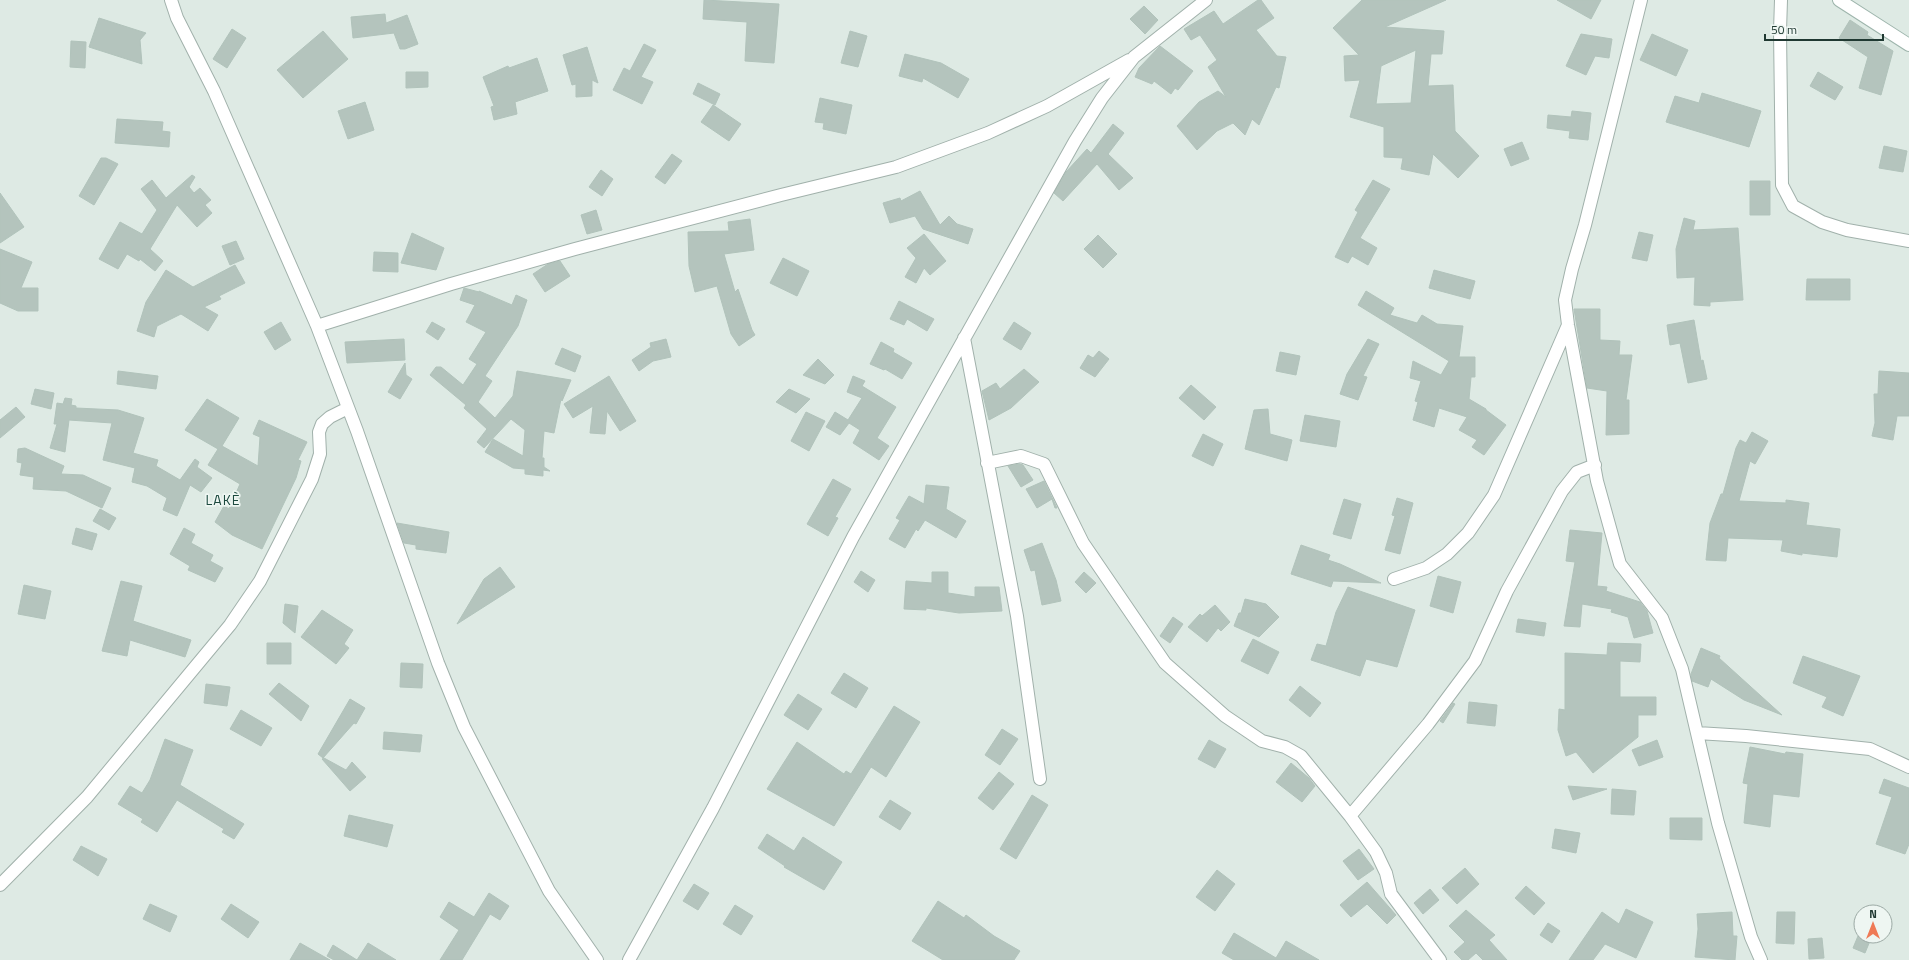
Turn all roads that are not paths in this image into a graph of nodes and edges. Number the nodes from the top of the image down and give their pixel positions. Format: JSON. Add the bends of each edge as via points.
{"nodes":[{"id":1,"x":171,"y":0,"type":"edge"},
{"id":2,"x":1206,"y":0,"type":"edge"},
{"id":3,"x":1641,"y":0,"type":"edge"},
{"id":4,"x":1781,"y":0,"type":"edge"},
{"id":5,"x":1839,"y":0,"type":"edge"},
{"id":6,"x":1909,"y":45,"type":"edge"},
{"id":7,"x":1134,"y":57,"type":"junction"},
{"id":8,"x":1909,"y":241,"type":"edge"},
{"id":9,"x":1568,"y":325,"type":"junction"},
{"id":10,"x":317,"y":326,"type":"junction"},
{"id":11,"x":964,"y":338,"type":"junction"},
{"id":12,"x":348,"y":408,"type":"junction"},
{"id":13,"x":986,"y":463,"type":"junction"},
{"id":14,"x":1595,"y":465,"type":"junction"},
{"id":15,"x":1394,"y":579,"type":"dead end"},
{"id":16,"x":1697,"y":733,"type":"junction"},
{"id":17,"x":1909,"y":767,"type":"edge"},
{"id":18,"x":1040,"y":779,"type":"dead end"},
{"id":19,"x":1350,"y":816,"type":"junction"},
{"id":20,"x":0,"y":886,"type":"edge"},
{"id":21,"x":598,"y":960,"type":"edge"},
{"id":22,"x":629,"y":960,"type":"edge"},
{"id":23,"x":1440,"y":960,"type":"edge"},
{"id":24,"x":1761,"y":960,"type":"edge"}],
"edges":[{"from":1,"to":10,"type":"street","via":[[177,18],[214,91]]},
{"from":2,"to":7,"type":"street"},
{"from":3,"to":9,"type":"street","via":[[1565,300]]},
{"from":4,"to":8,"type":"street","via":[[1782,185],[1793,206],[1822,222],[1847,230]]},
{"from":5,"to":6,"type":"street"},
{"from":7,"to":10,"type":"street","via":[[1041,109],[988,133],[896,167],[568,251]]},
{"from":7,"to":11,"type":"street","via":[[1102,98],[1075,141]]},
{"from":9,"to":14,"type":"street"},
{"from":9,"to":15,"type":"street","via":[[1494,495],[1468,533],[1447,554],[1426,568]]},
{"from":10,"to":12,"type":"street"},
{"from":11,"to":13,"type":"street"},
{"from":11,"to":22,"type":"street","via":[[852,537],[713,808]]},
{"from":12,"to":20,"type":"street","via":[[322,424],[319,432],[320,454],[312,479],[260,581],[230,625],[87,797]]},
{"from":12,"to":21,"type":"street","via":[[438,663],[464,727],[549,890]]},
{"from":13,"to":18,"type":"street","via":[[1017,616]]},
{"from":13,"to":19,"type":"street","via":[[1021,456],[1044,464],[1083,543],[1165,663],[1225,716],[1262,741],[1285,747],[1301,756]]},
{"from":14,"to":16,"type":"street","via":[[1620,564],[1662,618],[1682,669]]},
{"from":14,"to":19,"type":"street","via":[[1576,472],[1562,491],[1507,590],[1475,661],[1428,724]]},
{"from":16,"to":17,"type":"street","via":[[1870,749]]},
{"from":16,"to":24,"type":"street","via":[[1718,823],[1751,937]]},
{"from":19,"to":23,"type":"street","via":[[1376,852],[1386,873],[1391,894]]}]}
